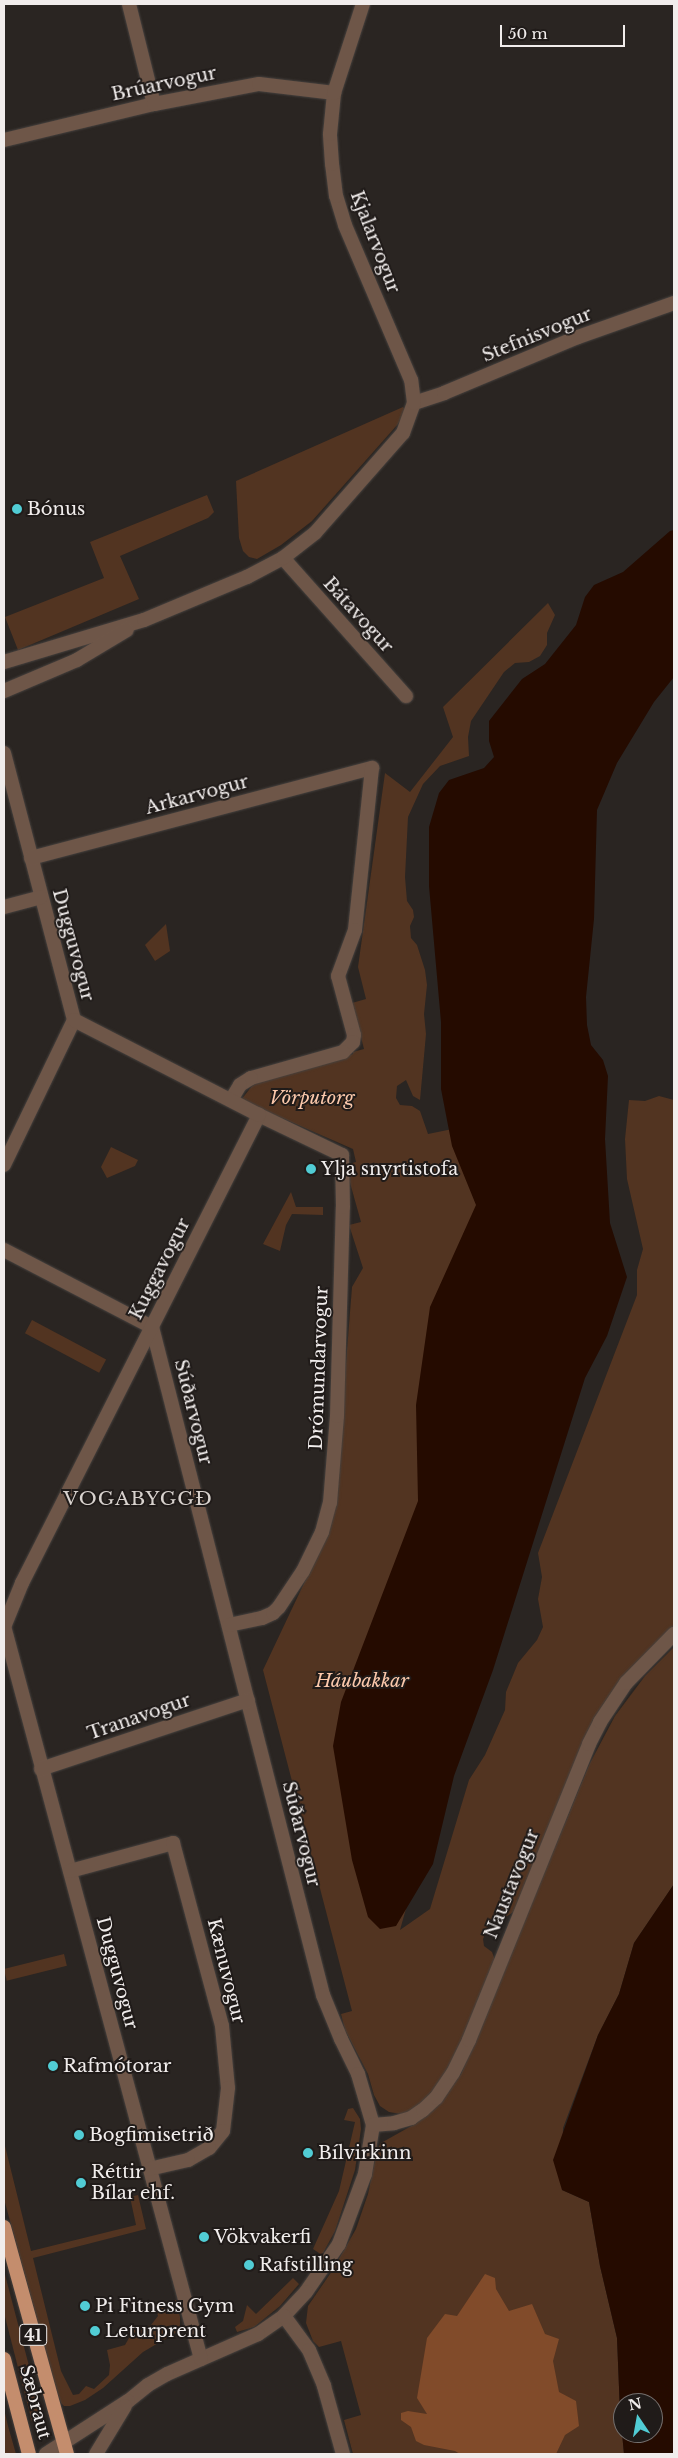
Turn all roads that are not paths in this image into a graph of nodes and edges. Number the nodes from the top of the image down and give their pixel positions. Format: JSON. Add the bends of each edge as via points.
{"nodes":[{"id":1,"x":129,"y":4,"type":"edge"},
{"id":2,"x":363,"y":4,"type":"edge"},
{"id":3,"x":334,"y":93,"type":"junction"},
{"id":4,"x":154,"y":104,"type":"junction"},
{"id":5,"x":4,"y":140,"type":"edge"},
{"id":6,"x":674,"y":303,"type":"edge"},
{"id":7,"x":414,"y":403,"type":"junction"},
{"id":8,"x":283,"y":558,"type":"junction"},
{"id":9,"x":144,"y":620,"type":"junction"},
{"id":10,"x":4,"y":662,"type":"edge"},
{"id":11,"x":4,"y":691,"type":"edge"},
{"id":12,"x":406,"y":696,"type":"dead end"},
{"id":13,"x":4,"y":753,"type":"edge"},
{"id":14,"x":31,"y":858,"type":"junction"},
{"id":15,"x":41,"y":897,"type":"junction"},
{"id":16,"x":4,"y":907,"type":"edge"},
{"id":17,"x":74,"y":1020,"type":"junction"},
{"id":18,"x":231,"y":1100,"type":"junction"},
{"id":19,"x":259,"y":1114,"type":"junction"},
{"id":20,"x":4,"y":1165,"type":"edge"},
{"id":21,"x":4,"y":1250,"type":"edge"},
{"id":22,"x":152,"y":1327,"type":"junction"},
{"id":23,"x":229,"y":1625,"type":"junction"},
{"id":24,"x":4,"y":1626,"type":"edge"},
{"id":25,"x":674,"y":1634,"type":"edge"},
{"id":26,"x":248,"y":1700,"type":"junction"},
{"id":27,"x":42,"y":1770,"type":"junction"},
{"id":28,"x":70,"y":1871,"type":"junction"},
{"id":29,"x":373,"y":2125,"type":"junction"},
{"id":30,"x":150,"y":2169,"type":"junction"},
{"id":31,"x":4,"y":2227,"type":"edge"},
{"id":32,"x":284,"y":2316,"type":"junction"},
{"id":33,"x":4,"y":2358,"type":"edge"},
{"id":34,"x":201,"y":2359,"type":"junction"},
{"id":35,"x":128,"y":2401,"type":"junction"},
{"id":36,"x":65,"y":2449,"type":"edge"},
{"id":37,"x":29,"y":2454,"type":"edge"},
{"id":38,"x":46,"y":2454,"type":"edge"},
{"id":39,"x":96,"y":2454,"type":"edge"},
{"id":40,"x":343,"y":2454,"type":"edge"}],
"edges":[{"from":1,"to":4,"type":"street"},
{"from":2,"to":3,"type":"street","name":"Kjalarvogur"},
{"from":3,"to":4,"type":"street","name":"Brúarvogur","via":[[259,84]]},
{"from":3,"to":7,"type":"street","name":"Kjalarvogur","via":[[330,134],[336,196],[358,258],[411,380]]},
{"from":4,"to":5,"type":"street","name":"Brúarvogur"},
{"from":6,"to":7,"type":"street","name":"Stefnisvogur","via":[[578,337]]},
{"from":7,"to":8,"type":"street","via":[[403,433],[316,533]]},
{"from":8,"to":9,"type":"street"},
{"from":8,"to":12,"type":"street","name":"Bátavogur"},
{"from":9,"to":10,"type":"street"},
{"from":9,"to":11,"type":"street","via":[[77,660]]},
{"from":13,"to":14,"type":"street","name":"Dugguvogur"},
{"from":14,"to":15,"type":"street","name":"Dugguvogur"},
{"from":14,"to":18,"type":"street","name":"Arkarvogur","via":[[372,768],[355,930],[338,976],[354,1035],[353,1042],[343,1052],[251,1078],[240,1084]]},
{"from":15,"to":16,"type":"street"},
{"from":15,"to":17,"type":"street","name":"Dugguvogur"},
{"from":17,"to":18,"type":"street"},
{"from":17,"to":20,"type":"street","name":"Dugguvogur"},
{"from":18,"to":19,"type":"street"},
{"from":19,"to":22,"type":"street","name":"Kuggavogur"},
{"from":19,"to":23,"type":"street","name":"Drómundarvogur","via":[[342,1155],[337,1416],[330,1503],[322,1532],[303,1572],[272,1613]]},
{"from":21,"to":22,"type":"street"},
{"from":22,"to":23,"type":"street","name":"Súðarvogur"},
{"from":22,"to":24,"type":"street","name":"Kuggavogur","via":[[22,1583]]},
{"from":23,"to":26,"type":"street","name":"Súðarvogur"},
{"from":24,"to":27,"type":"street","name":"Dugguvogur"},
{"from":25,"to":29,"type":"street","name":"Naustavogur","via":[[626,1683],[600,1722],[453,2072],[436,2098],[411,2118]]},
{"from":26,"to":27,"type":"street","name":"Tranavogur"},
{"from":26,"to":29,"type":"street","name":"Súðarvogur","via":[[323,1995],[358,2074]]},
{"from":27,"to":28,"type":"street","name":"Dugguvogur"},
{"from":28,"to":30,"type":"street","name":"Dugguvogur"},
{"from":28,"to":30,"type":"street","name":"Kænuvogur","via":[[173,1843],[220,2016],[228,2088],[223,2131],[209,2148],[188,2160]]},
{"from":29,"to":32,"type":"street","name":"Súðarvogur","via":[[365,2174],[339,2244],[306,2292]]},
{"from":30,"to":34,"type":"street","name":"Dugguvogur"},
{"from":31,"to":36,"type":"highway","name":"Sæbraut","number":"41"},
{"from":32,"to":34,"type":"street","name":"Súðarvogur","via":[[258,2334]]},
{"from":32,"to":40,"type":"street","via":[[309,2350],[317,2368]]},
{"from":33,"to":37,"type":"highway","name":"Sæbraut","number":"41"},
{"from":34,"to":35,"type":"street","name":"Súðarvogur","via":[[148,2385]]},
{"from":35,"to":36,"type":"street","name":"Súðarvogur"},
{"from":35,"to":39,"type":"street","name":"Súðarvogur"},
{"from":36,"to":38,"type":"street","name":"Súðarvogur"}]}
